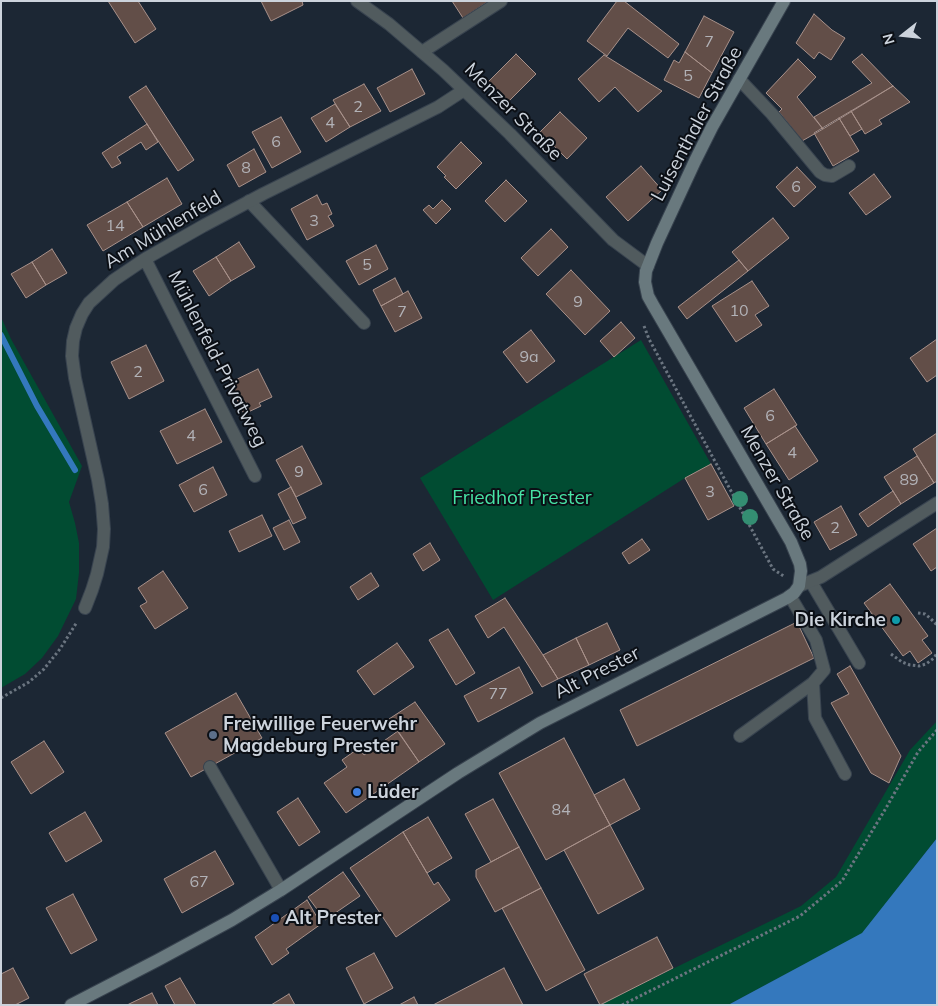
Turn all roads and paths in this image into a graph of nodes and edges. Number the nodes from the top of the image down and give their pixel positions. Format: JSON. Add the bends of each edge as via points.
{"nodes":[{"id":1,"x":357,"y":1,"type":"edge"},
{"id":2,"x":501,"y":1,"type":"edge"},
{"id":3,"x":784,"y":1,"type":"edge"},
{"id":4,"x":422,"y":52,"type":"junction"},
{"id":5,"x":739,"y":79,"type":"junction"},
{"id":6,"x":464,"y":90,"type":"junction"},
{"id":7,"x":849,"y":166,"type":"dead end"},
{"id":8,"x":249,"y":201,"type":"junction"},
{"id":9,"x":145,"y":259,"type":"junction"},
{"id":10,"x":648,"y":266,"type":"junction"},
{"id":11,"x":364,"y":323,"type":"dead end"},
{"id":12,"x":643,"y":323,"type":"dead end"},
{"id":13,"x":255,"y":476,"type":"dead end"},
{"id":14,"x":937,"y":503,"type":"edge"},
{"id":15,"x":805,"y":584,"type":"junction"},
{"id":16,"x":790,"y":596,"type":"junction"},
{"id":17,"x":84,"y":608,"type":"joint"},
{"id":18,"x":918,"y":613,"type":"dead end"},
{"id":19,"x":937,"y":625,"type":"edge"},
{"id":20,"x":937,"y":653,"type":"edge"},
{"id":21,"x":891,"y":654,"type":"dead end"},
{"id":22,"x":859,"y":663,"type":"dead end"},
{"id":23,"x":813,"y":683,"type":"junction"},
{"id":24,"x":1,"y":698,"type":"edge"},
{"id":25,"x":937,"y":730,"type":"edge"},
{"id":26,"x":740,"y":736,"type":"dead end"},
{"id":27,"x":210,"y":767,"type":"dead end"},
{"id":28,"x":845,"y":774,"type":"dead end"},
{"id":29,"x":282,"y":890,"type":"junction"},
{"id":30,"x":71,"y":1005,"type":"edge"},
{"id":31,"x":622,"y":1005,"type":"edge"}],
"edges":[{"from":1,"to":4,"type":"street","name":"Menzer Straße"},
{"from":2,"to":4,"type":"street"},
{"from":3,"to":5,"type":"main road","name":"Luisenthaler Straße"},
{"from":4,"to":6,"type":"street","name":"Menzer Straße"},
{"from":5,"to":7,"type":"street","via":[[820,172],[832,176]]},
{"from":5,"to":10,"type":"main road","name":"Luisenthaler Straße","via":[[691,169]]},
{"from":6,"to":8,"type":"street","name":"Am Mühlenfeld","via":[[430,111]]},
{"from":6,"to":10,"type":"street","name":"Menzer Straße","via":[[613,240]]},
{"from":8,"to":9,"type":"street","name":"Am Mühlenfeld"},
{"from":8,"to":11,"type":"street"},
{"from":9,"to":13,"type":"street","name":"Mühlenfeld-Privatweg"},
{"from":9,"to":17,"type":"street","name":"Am Mühlenfeld","via":[[93,298],[78,320],[74,335],[74,367],[98,480],[104,529],[97,574]]},
{"from":10,"to":15,"type":"main road","name":"Menzer Straße","via":[[645,282],[648,296],[791,542],[800,564],[800,578]]},
{"from":12,"to":15,"type":"path","via":[[773,569]]},
{"from":14,"to":15,"type":"street","name":"Alt Prester"},
{"from":15,"to":16,"type":"main road","name":"Alt Prester"},
{"from":15,"to":22,"type":"street"},
{"from":16,"to":23,"type":"street","via":[[816,640],[824,670]]},
{"from":16,"to":29,"type":"main road","name":"Alt Prester","via":[[531,728]]},
{"from":17,"to":24,"type":"path","via":[[74,629],[44,669]]},
{"from":18,"to":19,"type":"path","via":[[925,614]]},
{"from":20,"to":21,"type":"path","via":[[919,666],[902,662]]},
{"from":23,"to":26,"type":"street"},
{"from":23,"to":28,"type":"street","via":[[815,718]]},
{"from":25,"to":31,"type":"path","via":[[918,752],[842,881],[800,916]]},
{"from":27,"to":29,"type":"street"},
{"from":29,"to":30,"type":"main road","name":"Alt Prester"}]}
